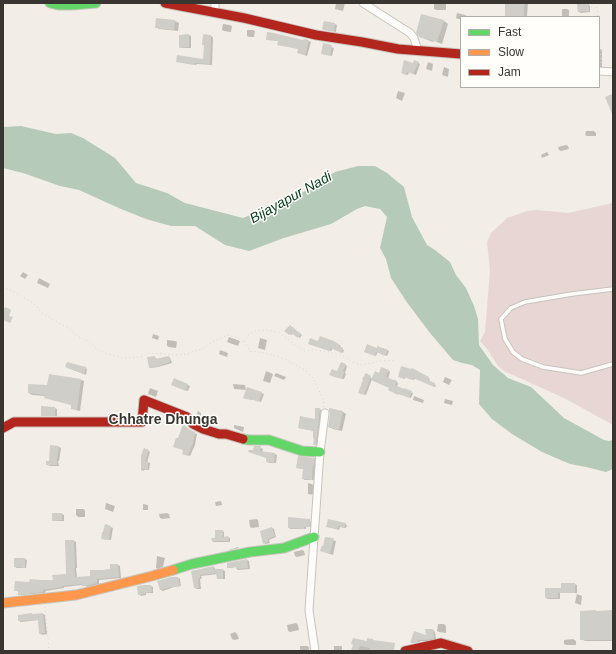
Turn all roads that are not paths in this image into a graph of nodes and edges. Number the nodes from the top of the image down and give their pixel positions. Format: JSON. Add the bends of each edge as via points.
{"nodes":[{"id":1,"x":50,"y":3,"type":"edge"},
{"id":2,"x":96,"y":3,"type":"edge"},
{"id":3,"x":165,"y":3,"type":"edge"},
{"id":4,"x":215,"y":3,"type":"edge"},
{"id":5,"x":363,"y":3,"type":"edge"},
{"id":6,"x":216,"y":13,"type":"junction"},
{"id":7,"x":418,"y":51,"type":"junction"},
{"id":8,"x":460,"y":54,"type":"edge"},
{"id":9,"x":600,"y":71,"type":"edge"},
{"id":10,"x":613,"y":72,"type":"edge"},
{"id":11,"x":613,"y":289,"type":"edge"},
{"id":12,"x":613,"y":364,"type":"edge"},
{"id":13,"x":325,"y":413,"type":"road end"},
{"id":14,"x":3,"y":428,"type":"edge"},
{"id":15,"x":320,"y":452,"type":"junction"},
{"id":16,"x":314,"y":537,"type":"junction"},
{"id":17,"x":3,"y":602,"type":"edge"},
{"id":18,"x":315,"y":651,"type":"edge"},
{"id":19,"x":405,"y":651,"type":"edge"},
{"id":20,"x":468,"y":651,"type":"edge"}],
"edges":[{"from":1,"to":2,"type":"street"},
{"from":3,"to":6,"type":"street"},
{"from":4,"to":6,"type":"street"},
{"from":5,"to":7,"type":"street","via":[[410,33]]},
{"from":6,"to":7,"type":"street","via":[[316,35]]},
{"from":7,"to":8,"type":"street"},
{"from":9,"to":10,"type":"street"},
{"from":11,"to":12,"type":"lane","via":[[525,302],[511,308],[501,319],[505,340],[513,352],[522,359],[543,367],[580,373]]},
{"from":13,"to":15,"type":"street"},
{"from":14,"to":15,"type":"street","via":[[14,422],[142,422],[144,400],[187,417],[203,430],[249,440],[269,440],[302,451]]},
{"from":15,"to":16,"type":"street"},
{"from":16,"to":17,"type":"street","via":[[284,548],[192,564],[76,595]]},
{"from":16,"to":18,"type":"street","via":[[309,610]]},
{"from":19,"to":20,"type":"street","via":[[441,643]]}]}
